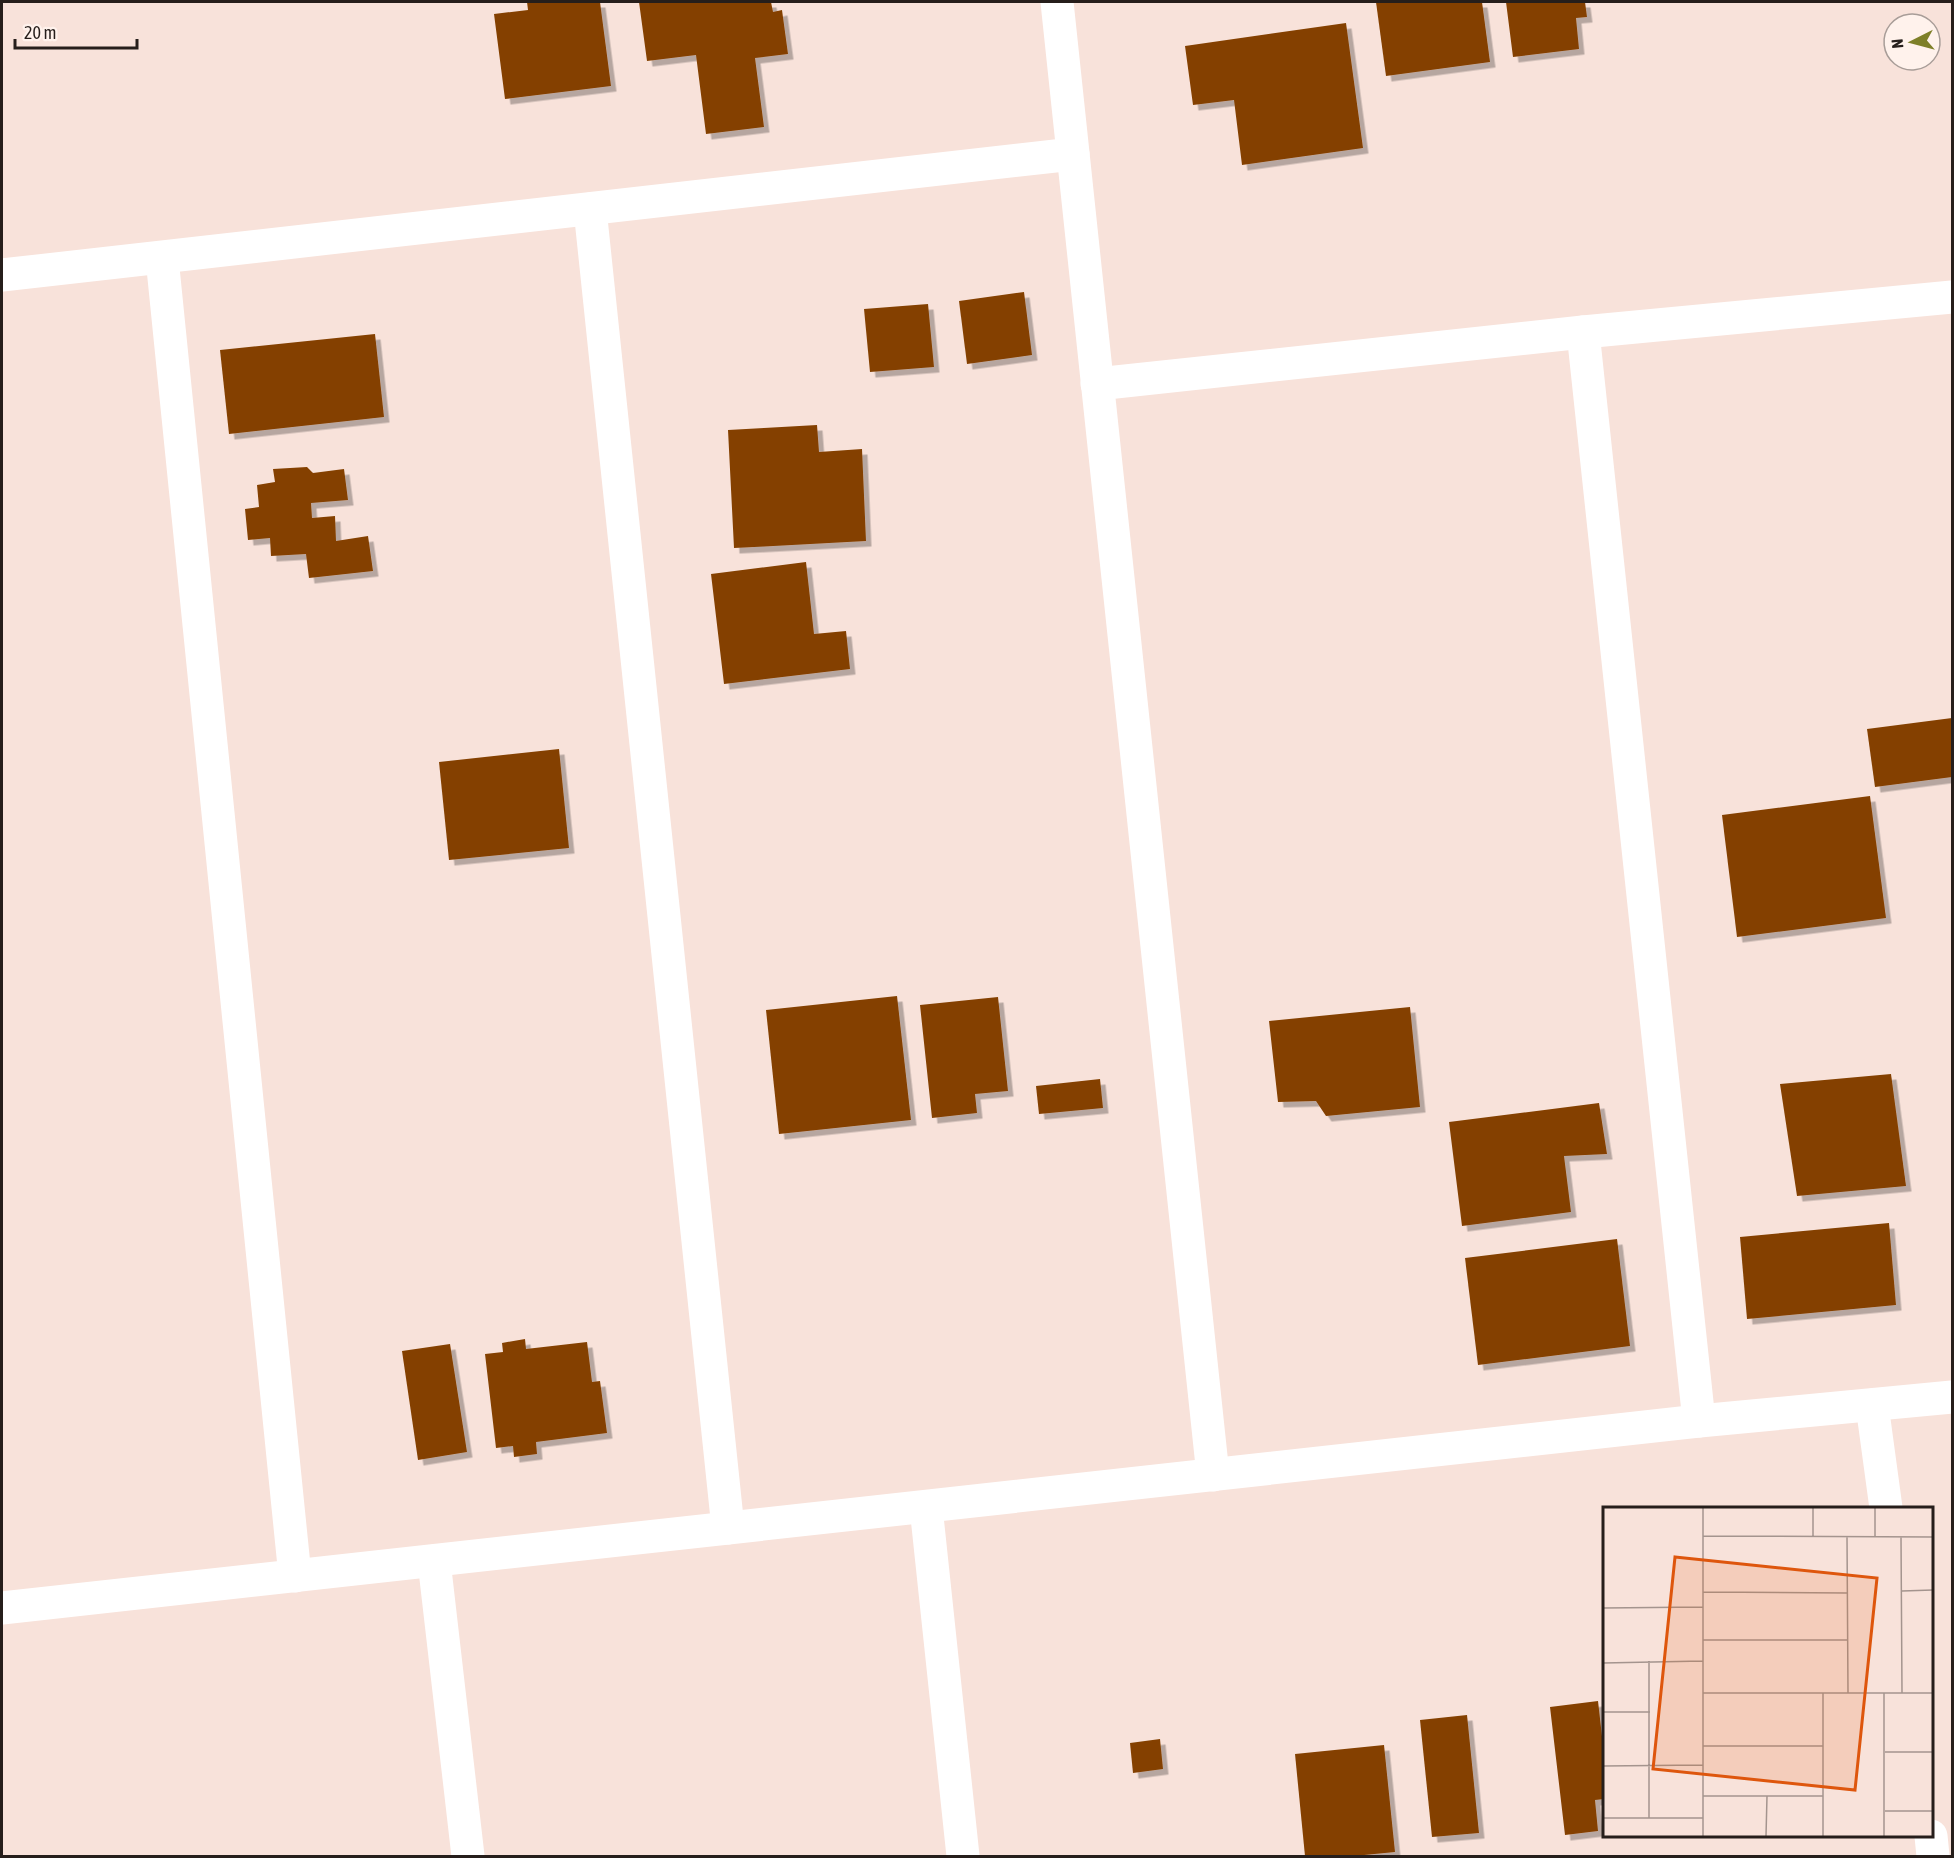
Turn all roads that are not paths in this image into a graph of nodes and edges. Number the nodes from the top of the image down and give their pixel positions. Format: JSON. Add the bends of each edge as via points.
{"nodes":[{"id":1,"x":1057,"y":2,"type":"edge"},
{"id":2,"x":1073,"y":154,"type":"junction"},
{"id":3,"x":590,"y":209,"type":"junction"},
{"id":4,"x":162,"y":258,"type":"junction"},
{"id":5,"x":2,"y":275,"type":"edge"},
{"id":6,"x":1953,"y":297,"type":"edge"},
{"id":7,"x":1583,"y":332,"type":"junction"},
{"id":8,"x":1097,"y":384,"type":"junction"},
{"id":9,"x":1953,"y":1397,"type":"edge"},
{"id":10,"x":1872,"y":1405,"type":"junction"},
{"id":11,"x":1699,"y":1421,"type":"junction"},
{"id":12,"x":1213,"y":1475,"type":"junction"},
{"id":13,"x":1886,"y":1507,"type":"edge"},
{"id":14,"x":926,"y":1508,"type":"junction"},
{"id":15,"x":728,"y":1528,"type":"junction"},
{"id":16,"x":434,"y":1561,"type":"junction"},
{"id":17,"x":296,"y":1576,"type":"junction"},
{"id":18,"x":2,"y":1608,"type":"edge"},
{"id":19,"x":1930,"y":1837,"type":"edge"},
{"id":20,"x":468,"y":1857,"type":"edge"},
{"id":21,"x":963,"y":1857,"type":"edge"},
{"id":22,"x":1933,"y":1857,"type":"edge"}],
"edges":[{"from":1,"to":2,"type":"street"},
{"from":2,"to":3,"type":"street"},
{"from":2,"to":8,"type":"street"},
{"from":3,"to":4,"type":"street"},
{"from":3,"to":15,"type":"street"},
{"from":4,"to":5,"type":"street"},
{"from":4,"to":17,"type":"street"},
{"from":6,"to":7,"type":"street"},
{"from":7,"to":8,"type":"street"},
{"from":7,"to":11,"type":"street"},
{"from":8,"to":12,"type":"street"},
{"from":9,"to":10,"type":"street"},
{"from":10,"to":11,"type":"street"},
{"from":10,"to":13,"type":"street"},
{"from":11,"to":12,"type":"street"},
{"from":12,"to":14,"type":"street"},
{"from":14,"to":15,"type":"street"},
{"from":14,"to":21,"type":"street"},
{"from":15,"to":16,"type":"street"},
{"from":16,"to":17,"type":"street"},
{"from":16,"to":20,"type":"street"},
{"from":17,"to":18,"type":"street"},
{"from":19,"to":22,"type":"street"}]}
